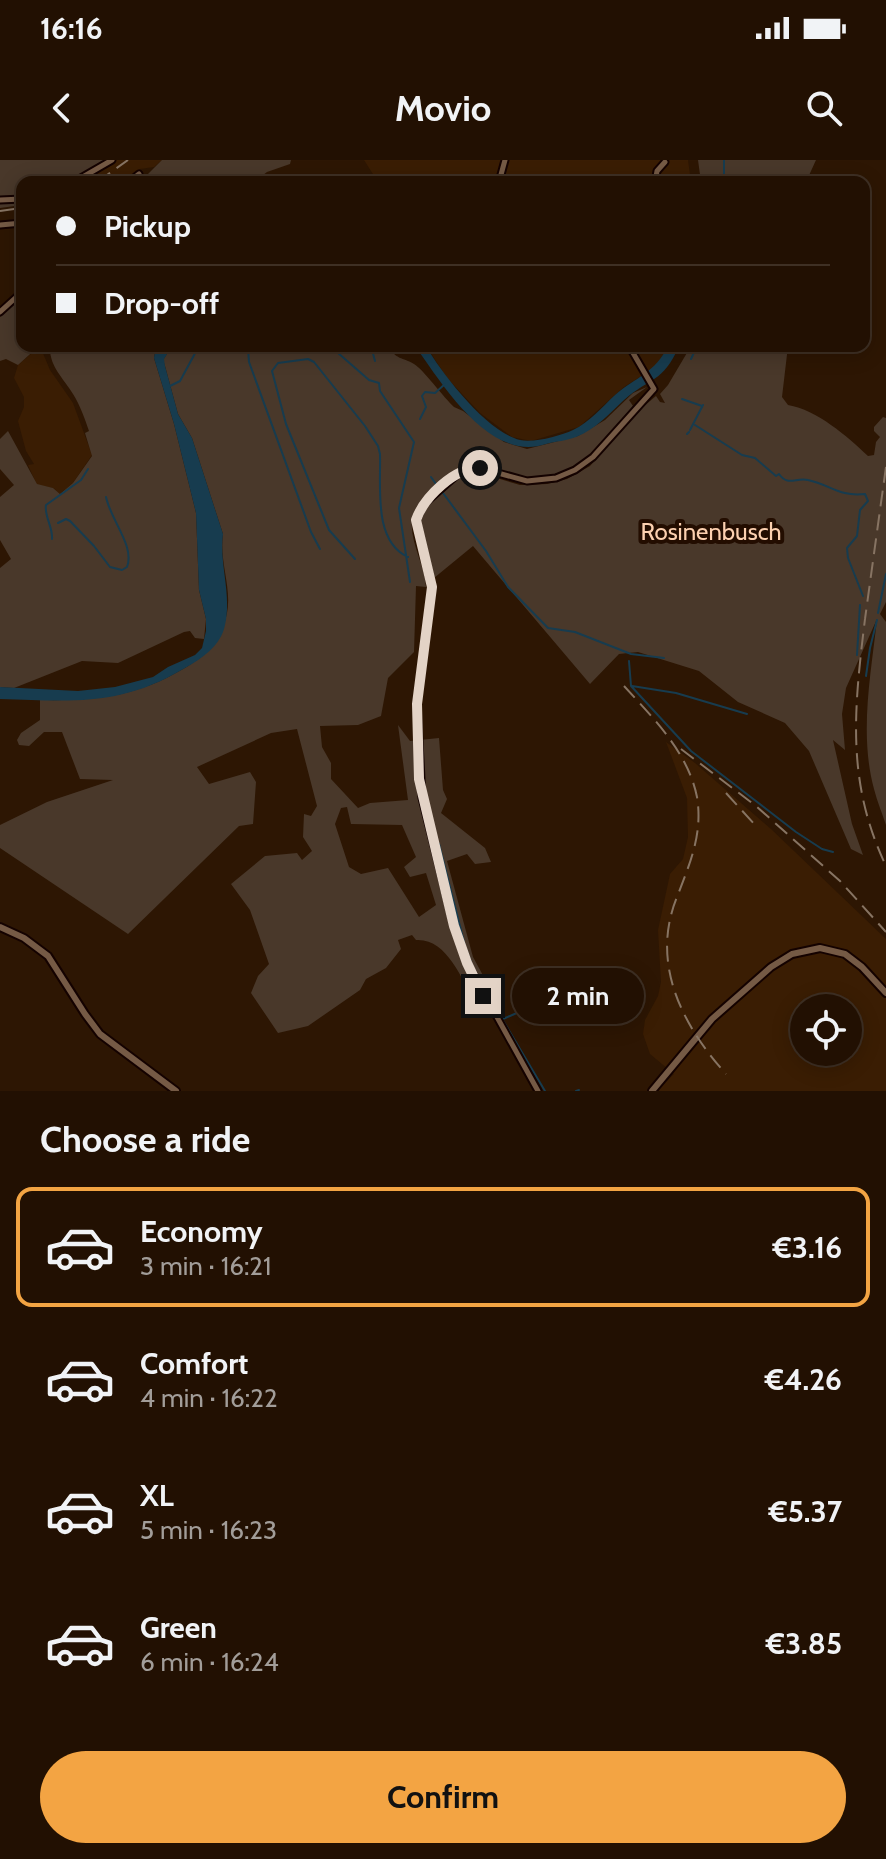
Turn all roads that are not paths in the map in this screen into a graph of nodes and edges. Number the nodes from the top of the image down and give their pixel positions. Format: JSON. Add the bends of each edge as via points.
{"nodes":[{"id":1,"x":112,"y":160,"type":"edge"},
{"id":2,"x":139,"y":174,"type":"dead end"},
{"id":3,"x":84,"y":176,"type":"edge"},
{"id":4,"x":136,"y":176,"type":"edge"},
{"id":5,"x":16,"y":297,"type":"edge"},
{"id":6,"x":0,"y":312,"type":"edge"},
{"id":7,"x":632,"y":352,"type":"edge"},
{"id":8,"x":0,"y":927,"type":"edge"},
{"id":9,"x":886,"y":993,"type":"edge"},
{"id":10,"x":176,"y":1091,"type":"edge"},
{"id":11,"x":538,"y":1091,"type":"edge"},
{"id":12,"x":652,"y":1091,"type":"edge"}],
"edges":[{"from":1,"to":3,"type":"street"},
{"from":2,"to":4,"type":"street"},
{"from":5,"to":6,"type":"street"},
{"from":7,"to":11,"type":"street","via":[[654,389],[593,457],[556,478],[535,481],[467,469],[424,504],[416,520],[432,587],[417,704],[422,798],[467,963]]},
{"from":8,"to":10,"type":"main road","via":[[48,956],[100,1034]]},
{"from":9,"to":12,"type":"main road","via":[[845,954],[820,948],[792,954],[712,1019]]}]}
